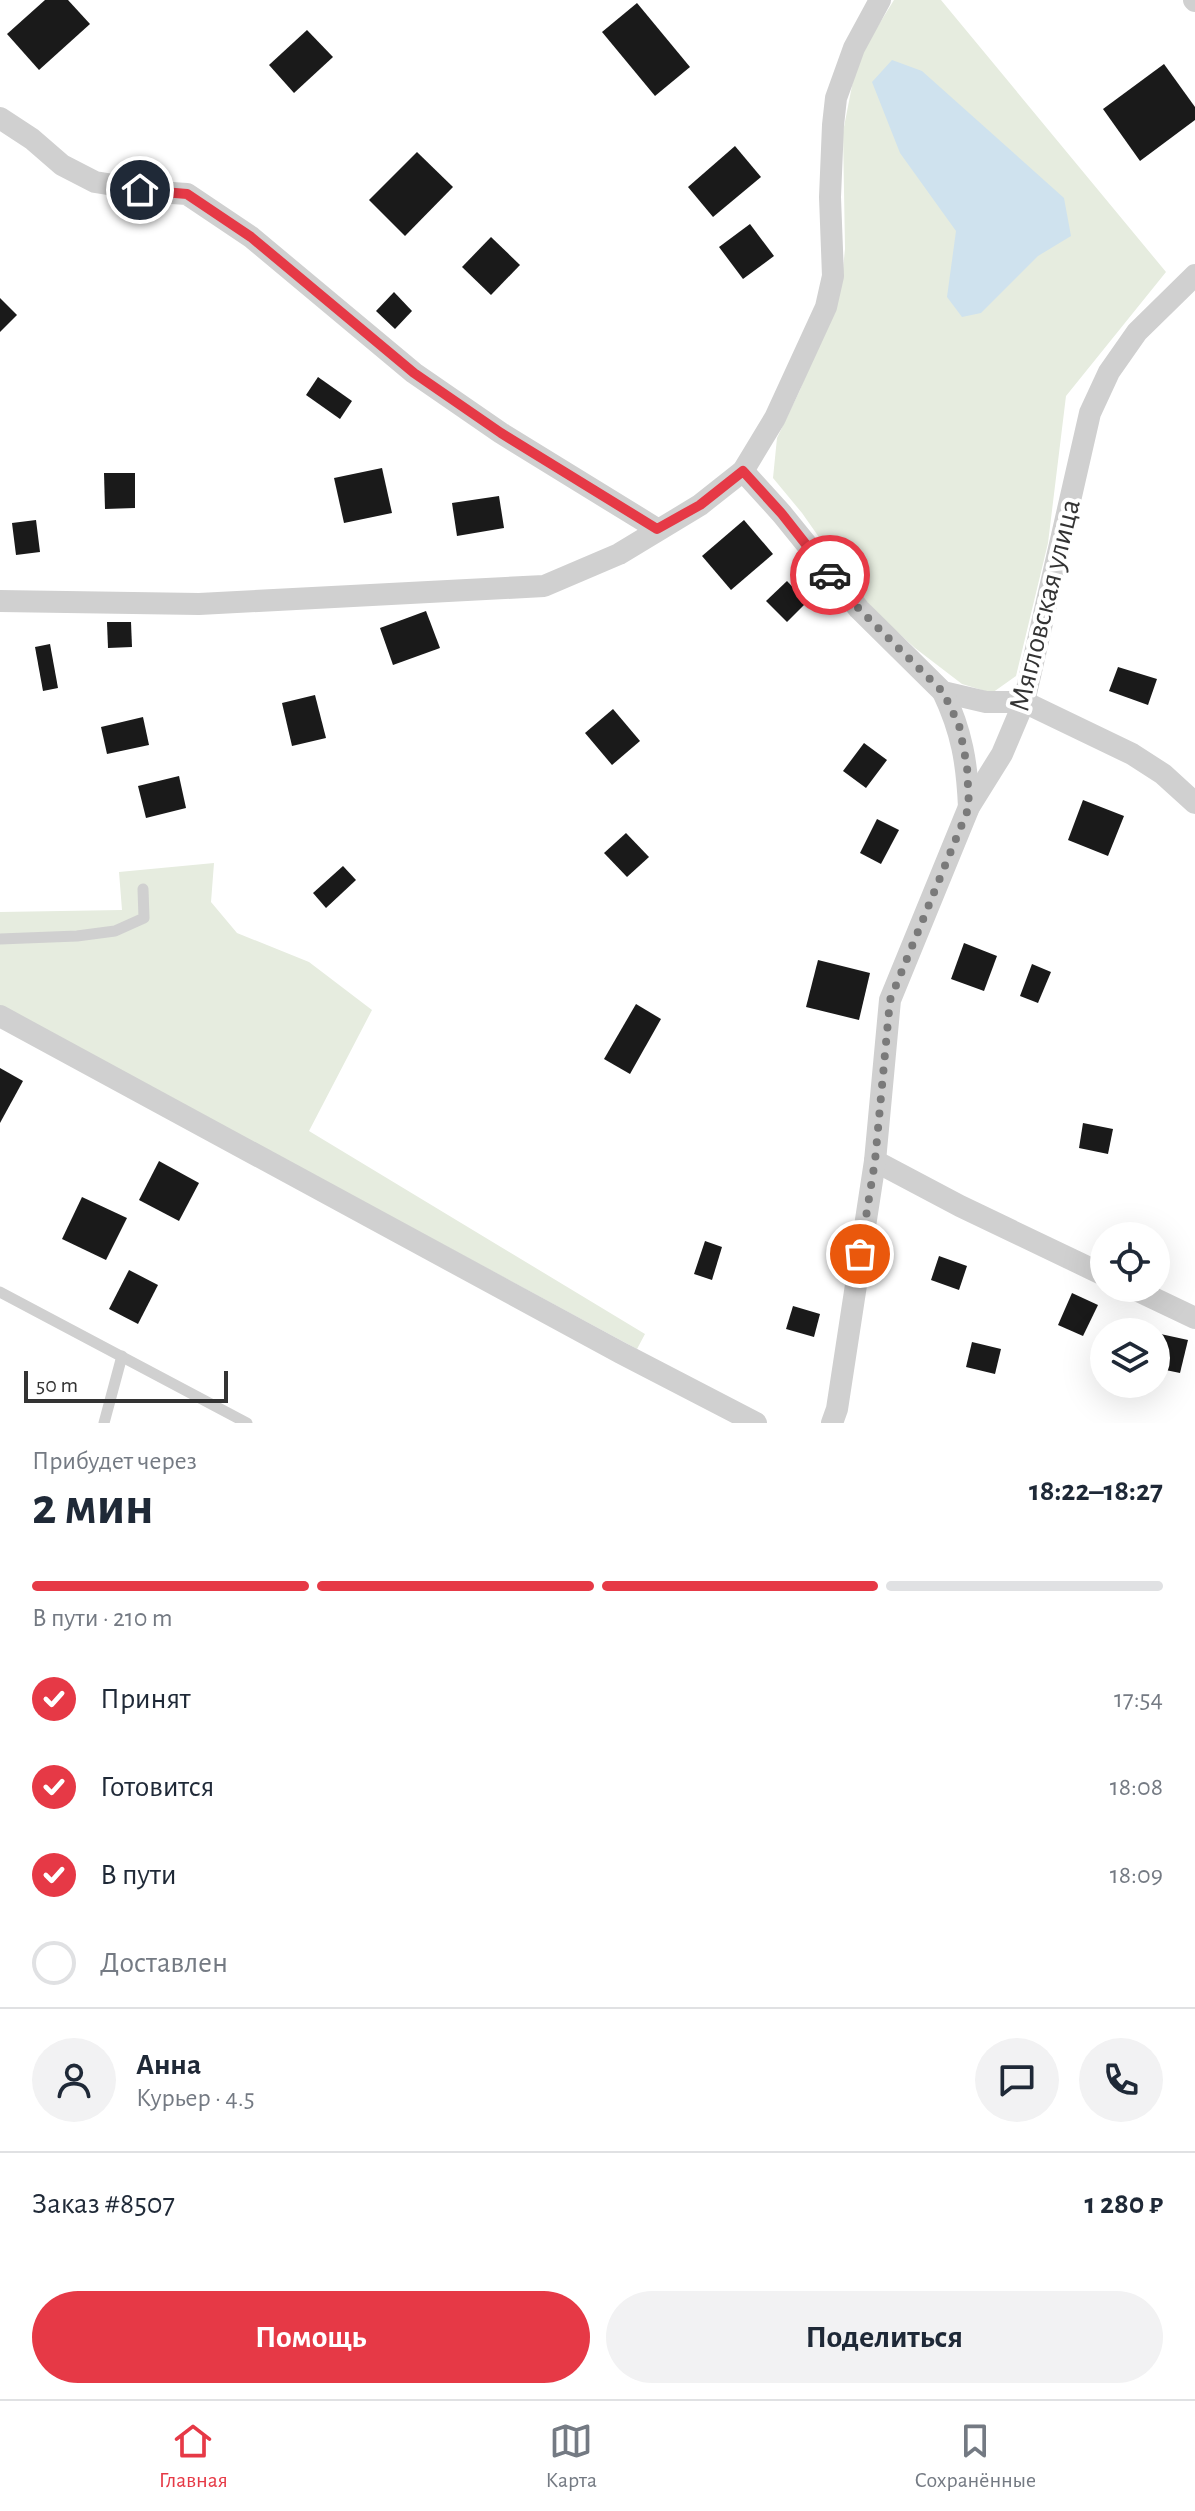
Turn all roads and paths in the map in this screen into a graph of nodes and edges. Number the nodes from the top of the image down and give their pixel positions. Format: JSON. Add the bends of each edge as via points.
{"nodes":[{"id":1,"x":880,"y":0,"type":"edge"},
{"id":2,"x":0,"y":118,"type":"edge"},
{"id":3,"x":1195,"y":275,"type":"edge"},
{"id":4,"x":743,"y":471,"type":"junction"},
{"id":5,"x":657,"y":529,"type":"junction"},
{"id":6,"x":0,"y":601,"type":"edge"},
{"id":7,"x":943,"y":692,"type":"junction"},
{"id":8,"x":1024,"y":702,"type":"junction"},
{"id":9,"x":1195,"y":803,"type":"edge"},
{"id":10,"x":969,"y":807,"type":"junction"},
{"id":11,"x":143,"y":889,"type":"dead end"},
{"id":12,"x":0,"y":939,"type":"edge"},
{"id":13,"x":0,"y":1016,"type":"edge"},
{"id":14,"x":875,"y":1161,"type":"junction"},
{"id":15,"x":1090,"y":1268,"type":"edge"},
{"id":16,"x":0,"y":1292,"type":"edge"},
{"id":17,"x":1161,"y":1302,"type":"edge"},
{"id":18,"x":1195,"y":1318,"type":"edge"},
{"id":19,"x":122,"y":1356,"type":"junction"},
{"id":20,"x":104,"y":1423,"type":"edge"},
{"id":21,"x":247,"y":1423,"type":"edge"},
{"id":22,"x":756,"y":1423,"type":"edge"},
{"id":23,"x":832,"y":1423,"type":"edge"}],
"edges":[{"from":1,"to":4,"type":"street","via":[[854,48],[836,98],[830,197],[833,276],[826,307],[775,418]]},
{"from":2,"to":5,"type":"street","via":[[62,165],[95,182],[187,194],[251,237],[414,373]]},
{"from":3,"to":8,"type":"street","name":"Мягловская улица","via":[[1137,332],[1109,372],[1090,413]]},
{"from":4,"to":5,"type":"street","via":[[700,505]]},
{"from":4,"to":7,"type":"street","via":[[859,609]]},
{"from":5,"to":6,"type":"street","via":[[619,554],[544,586],[199,604]]},
{"from":7,"to":8,"type":"street","via":[[986,702]]},
{"from":7,"to":10,"type":"street","via":[[959,725]]},
{"from":8,"to":9,"type":"street","via":[[1132,754]]},
{"from":8,"to":10,"type":"street","name":"Мягловская улица","via":[[1002,754]]},
{"from":10,"to":14,"type":"street","name":"Мягловская улица","via":[[890,1000]]},
{"from":11,"to":12,"type":"lane","via":[[144,918],[115,931]]},
{"from":13,"to":22,"type":"street"},
{"from":14,"to":15,"type":"street"},
{"from":14,"to":23,"type":"street","name":"Мягловская улица"},
{"from":16,"to":19,"type":"lane"},
{"from":17,"to":18,"type":"street"},
{"from":19,"to":20,"type":"lane"},
{"from":19,"to":21,"type":"lane"}]}
